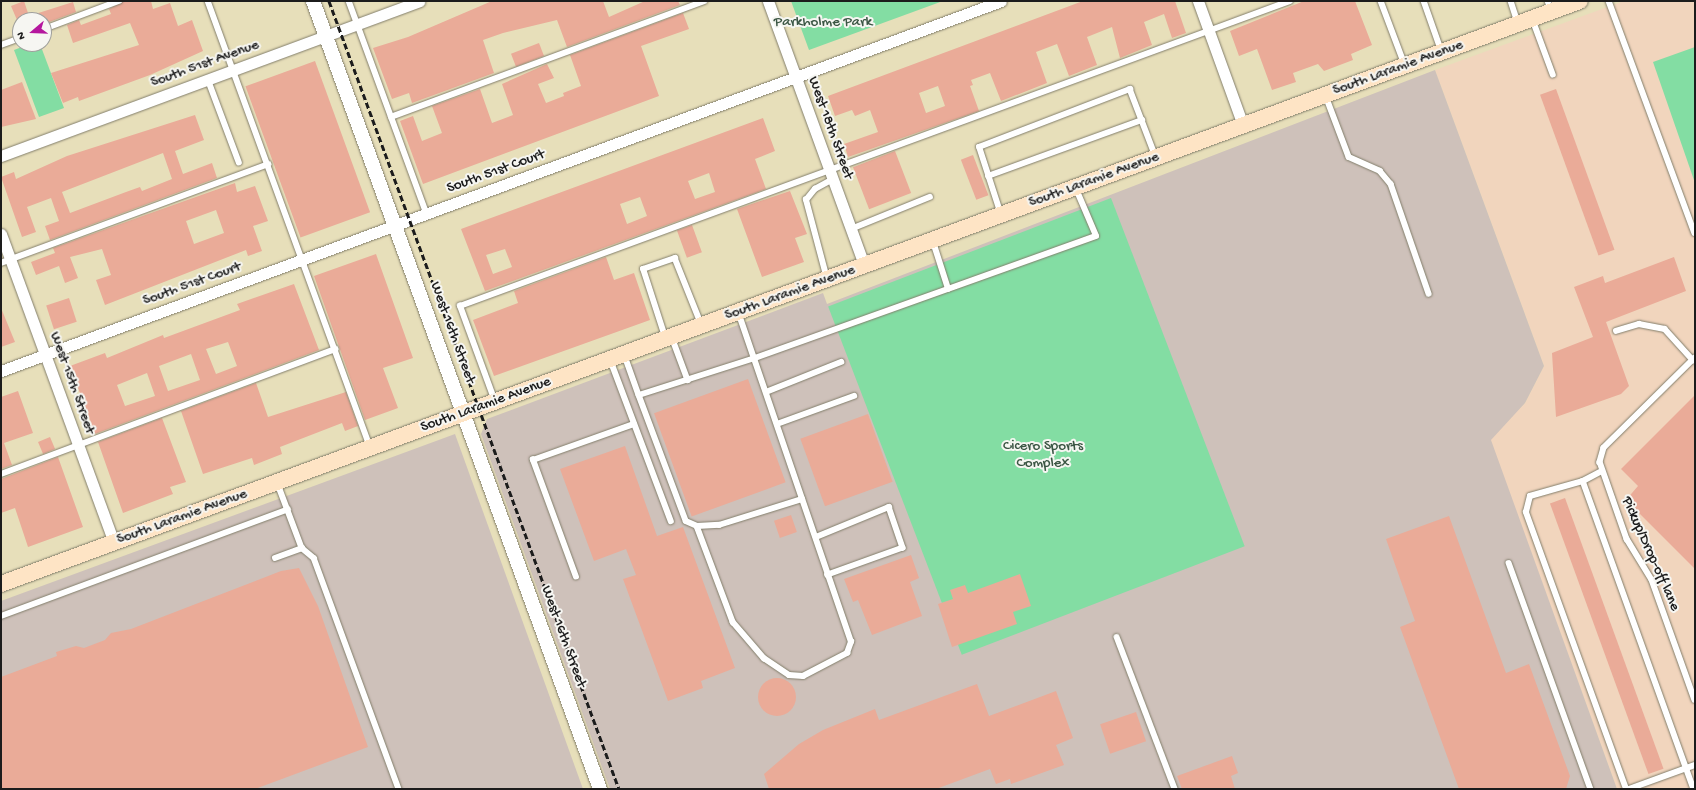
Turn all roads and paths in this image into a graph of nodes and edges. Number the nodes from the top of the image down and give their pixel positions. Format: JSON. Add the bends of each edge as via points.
{"nodes":[{"id":1,"x":119,"y":1,"type":"edge"},
{"id":2,"x":208,"y":1,"type":"edge"},
{"id":3,"x":313,"y":1,"type":"edge"},
{"id":4,"x":349,"y":1,"type":"edge"},
{"id":5,"x":419,"y":1,"type":"edge"},
{"id":6,"x":704,"y":1,"type":"edge"},
{"id":7,"x":768,"y":1,"type":"edge"},
{"id":8,"x":1001,"y":1,"type":"edge"},
{"id":9,"x":1198,"y":1,"type":"edge"},
{"id":10,"x":1290,"y":1,"type":"edge"},
{"id":11,"x":1381,"y":1,"type":"edge"},
{"id":12,"x":1424,"y":1,"type":"edge"},
{"id":13,"x":1511,"y":1,"type":"edge"},
{"id":14,"x":1580,"y":1,"type":"edge"},
{"id":15,"x":1609,"y":1,"type":"edge"},
{"id":16,"x":1550,"y":6,"type":"edge"},
{"id":17,"x":1525,"y":21,"type":"junction"},
{"id":18,"x":358,"y":24,"type":"junction"},
{"id":19,"x":52,"y":26,"type":"edge"},
{"id":20,"x":1209,"y":31,"type":"junction"},
{"id":21,"x":325,"y":36,"type":"junction"},
{"id":22,"x":12,"y":41,"type":"edge"},
{"id":23,"x":1,"y":45,"type":"edge"},
{"id":24,"x":1442,"y":52,"type":"junction"},
{"id":25,"x":1405,"y":66,"type":"junction"},
{"id":26,"x":233,"y":70,"type":"junction"},
{"id":27,"x":1553,"y":74,"type":"dead end"},
{"id":28,"x":796,"y":77,"type":"junction"},
{"id":29,"x":208,"y":79,"type":"junction"},
{"id":30,"x":1326,"y":95,"type":"junction"},
{"id":31,"x":391,"y":117,"type":"junction"},
{"id":32,"x":1142,"y":120,"type":"junction"},
{"id":33,"x":1244,"y":125,"type":"junction"},
{"id":34,"x":1,"y":156,"type":"edge"},
{"id":35,"x":1157,"y":157,"type":"junction"},
{"id":36,"x":238,"y":162,"type":"dead end"},
{"id":37,"x":268,"y":164,"type":"junction"},
{"id":38,"x":832,"y":175,"type":"junction"},
{"id":39,"x":988,"y":176,"type":"junction"},
{"id":40,"x":1076,"y":187,"type":"junction"},
{"id":41,"x":930,"y":197,"type":"dead end"},
{"id":42,"x":427,"y":214,"type":"junction"},
{"id":43,"x":1001,"y":215,"type":"junction"},
{"id":44,"x":394,"y":226,"type":"junction"},
{"id":45,"x":851,"y":229,"type":"junction"},
{"id":46,"x":1695,"y":233,"type":"edge"},
{"id":47,"x":1,"y":234,"type":"edge"},
{"id":48,"x":933,"y":240,"type":"junction"},
{"id":49,"x":302,"y":260,"type":"junction"},
{"id":50,"x":6,"y":261,"type":"edge"},
{"id":51,"x":864,"y":265,"type":"junction"},
{"id":52,"x":827,"y":279,"type":"junction"},
{"id":53,"x":948,"y":288,"type":"junction"},
{"id":54,"x":1429,"y":294,"type":"dead end"},
{"id":55,"x":738,"y":312,"type":"junction"},
{"id":56,"x":702,"y":325,"type":"junction"},
{"id":57,"x":1616,"y":331,"type":"dead end"},
{"id":58,"x":669,"y":337,"type":"junction"},
{"id":59,"x":335,"y":350,"type":"junction"},
{"id":60,"x":46,"y":355,"type":"junction"},
{"id":61,"x":617,"y":356,"type":"junction"},
{"id":62,"x":755,"y":358,"type":"junction"},
{"id":63,"x":1694,"y":359,"type":"edge"},
{"id":64,"x":841,"y":362,"type":"dead end"},
{"id":65,"x":1,"y":371,"type":"edge"},
{"id":66,"x":688,"y":380,"type":"junction"},
{"id":67,"x":766,"y":392,"type":"junction"},
{"id":68,"x":639,"y":395,"type":"junction"},
{"id":69,"x":854,"y":396,"type":"dead end"},
{"id":70,"x":495,"y":402,"type":"junction"},
{"id":71,"x":463,"y":413,"type":"junction"},
{"id":72,"x":634,"y":424,"type":"junction"},
{"id":73,"x":777,"y":424,"type":"junction"},
{"id":74,"x":79,"y":445,"type":"junction"},
{"id":75,"x":371,"y":447,"type":"junction"},
{"id":76,"x":1602,"y":471,"type":"junction"},
{"id":77,"x":1,"y":474,"type":"edge"},
{"id":78,"x":1583,"y":481,"type":"junction"},
{"id":79,"x":278,"y":482,"type":"junction"},
{"id":80,"x":802,"y":499,"type":"junction"},
{"id":81,"x":288,"y":509,"type":"junction"},
{"id":82,"x":671,"y":521,"type":"dead end"},
{"id":83,"x":697,"y":526,"type":"junction"},
{"id":84,"x":816,"y":537,"type":"junction"},
{"id":85,"x":114,"y":542,"type":"junction"},
{"id":86,"x":302,"y":548,"type":"junction"},
{"id":87,"x":275,"y":558,"type":"dead end"},
{"id":88,"x":1509,"y":563,"type":"dead end"},
{"id":89,"x":828,"y":575,"type":"junction"},
{"id":90,"x":576,"y":577,"type":"dead end"},
{"id":91,"x":1,"y":584,"type":"edge"},
{"id":92,"x":1,"y":616,"type":"edge"},
{"id":93,"x":1117,"y":637,"type":"dead end"},
{"id":94,"x":1695,"y":700,"type":"edge"},
{"id":95,"x":1695,"y":765,"type":"edge"},
{"id":96,"x":1686,"y":768,"type":"junction"},
{"id":97,"x":399,"y":789,"type":"edge"},
{"id":98,"x":600,"y":789,"type":"edge"},
{"id":99,"x":1175,"y":789,"type":"edge"},
{"id":100,"x":1591,"y":789,"type":"edge"},
{"id":101,"x":1627,"y":789,"type":"edge"},
{"id":102,"x":1694,"y":789,"type":"edge"}],
"edges":[{"from":1,"to":19,"type":"lane"},
{"from":2,"to":26,"type":"lane"},
{"from":3,"to":21,"type":"street","name":"West 16th Street"},
{"from":4,"to":18,"type":"lane"},
{"from":5,"to":18,"type":"street","name":"South 51st Avenue"},
{"from":6,"to":31,"type":"lane"},
{"from":7,"to":28,"type":"street","name":"West 18th Street"},
{"from":8,"to":28,"type":"street","name":"South 51st Court"},
{"from":9,"to":20,"type":"street"},
{"from":10,"to":20,"type":"lane"},
{"from":11,"to":25,"type":"lane"},
{"from":12,"to":24,"type":"lane"},
{"from":13,"to":17,"type":"lane"},
{"from":14,"to":16,"type":"main road","name":"South Laramie Avenue"},
{"from":15,"to":46,"type":"lane"},
{"from":16,"to":17,"type":"main road","name":"South Laramie Avenue"},
{"from":17,"to":24,"type":"main road","name":"South Laramie Avenue"},
{"from":17,"to":27,"type":"lane"},
{"from":18,"to":21,"type":"street","name":"South 51st Avenue"},
{"from":18,"to":31,"type":"lane"},
{"from":20,"to":33,"type":"street"},
{"from":20,"to":38,"type":"lane"},
{"from":21,"to":26,"type":"street","name":"South 51st Avenue"},
{"from":21,"to":44,"type":"street","name":"West 16th Street"},
{"from":22,"to":23,"type":"lane"},
{"from":24,"to":25,"type":"main road","name":"South Laramie Avenue"},
{"from":25,"to":30,"type":"main road","name":"South Laramie Avenue"},
{"from":26,"to":29,"type":"street","name":"South 51st Avenue"},
{"from":26,"to":37,"type":"lane"},
{"from":28,"to":38,"type":"street","name":"West 18th Street"},
{"from":28,"to":42,"type":"street","name":"South 51st Court"},
{"from":29,"to":34,"type":"street","name":"South 51st Avenue"},
{"from":29,"to":36,"type":"lane"},
{"from":30,"to":33,"type":"main road","name":"South Laramie Avenue"},
{"from":30,"to":54,"type":"lane","via":[[1349,157],[1380,171],[1391,184]]},
{"from":31,"to":42,"type":"lane"},
{"from":32,"to":35,"type":"lane"},
{"from":32,"to":39,"type":"lane"},
{"from":32,"to":39,"type":"lane","via":[[1130,89],[979,146]]},
{"from":33,"to":35,"type":"main road","name":"South Laramie Avenue"},
{"from":35,"to":40,"type":"main road","name":"South Laramie Avenue"},
{"from":37,"to":49,"type":"lane"},
{"from":37,"to":50,"type":"lane"},
{"from":38,"to":45,"type":"street","name":"West 18th Street"},
{"from":38,"to":52,"type":"lane","via":[[806,200],[820,261]]},
{"from":38,"to":70,"type":"lane","via":[[460,306]]},
{"from":39,"to":43,"type":"lane"},
{"from":40,"to":43,"type":"main road","name":"South Laramie Avenue"},
{"from":40,"to":53,"type":"lane","via":[[1096,236]]},
{"from":41,"to":45,"type":"lane"},
{"from":42,"to":44,"type":"street","name":"South 51st Court"},
{"from":43,"to":48,"type":"main road","name":"South Laramie Avenue"},
{"from":44,"to":49,"type":"street","name":"South 51st Court"},
{"from":44,"to":71,"type":"street","name":"West 16th Street"},
{"from":45,"to":51,"type":"street","name":"West 18th Street"},
{"from":47,"to":50,"type":"street","name":"West 15th Street"},
{"from":48,"to":51,"type":"main road","name":"South Laramie Avenue"},
{"from":48,"to":53,"type":"lane"},
{"from":49,"to":59,"type":"lane"},
{"from":49,"to":60,"type":"street","name":"South 51st Court"},
{"from":50,"to":60,"type":"street","name":"West 15th Street"},
{"from":51,"to":52,"type":"main road","name":"South Laramie Avenue"},
{"from":52,"to":55,"type":"main road","name":"South Laramie Avenue"},
{"from":53,"to":62,"type":"lane"},
{"from":55,"to":56,"type":"main road","name":"South Laramie Avenue"},
{"from":55,"to":62,"type":"lane"},
{"from":56,"to":58,"type":"main road","name":"South Laramie Avenue"},
{"from":56,"to":58,"type":"lane","via":[[675,258],[642,269]]},
{"from":57,"to":63,"type":"lane","via":[[1639,324],[1665,328]]},
{"from":58,"to":61,"type":"main road","name":"South Laramie Avenue"},
{"from":58,"to":66,"type":"lane"},
{"from":59,"to":74,"type":"lane"},
{"from":59,"to":75,"type":"lane"},
{"from":60,"to":65,"type":"street","name":"South 51st Court"},
{"from":60,"to":74,"type":"street","name":"West 15th Street"},
{"from":61,"to":68,"type":"lane"},
{"from":61,"to":70,"type":"main road","name":"South Laramie Avenue"},
{"from":61,"to":72,"type":"lane"},
{"from":62,"to":66,"type":"lane"},
{"from":62,"to":67,"type":"lane"},
{"from":63,"to":76,"type":"lane","name":"Pickup/Drop-off lane","via":[[1604,448]]},
{"from":64,"to":67,"type":"lane"},
{"from":66,"to":68,"type":"lane"},
{"from":67,"to":73,"type":"lane"},
{"from":68,"to":83,"type":"lane","via":[[686,521]]},
{"from":69,"to":73,"type":"lane"},
{"from":70,"to":71,"type":"main road","name":"South Laramie Avenue"},
{"from":71,"to":75,"type":"main road","name":"South Laramie Avenue"},
{"from":71,"to":98,"type":"street","name":"West 16th Street"},
{"from":72,"to":82,"type":"lane"},
{"from":72,"to":90,"type":"lane","via":[[533,460]]},
{"from":73,"to":80,"type":"lane"},
{"from":74,"to":77,"type":"lane"},
{"from":74,"to":85,"type":"street","name":"West 15th Street"},
{"from":75,"to":79,"type":"main road","name":"South Laramie Avenue"},
{"from":76,"to":78,"type":"lane"},
{"from":76,"to":94,"type":"lane","name":"Pickup/Drop-off lane","via":[[1627,539],[1652,580]]},
{"from":78,"to":96,"type":"lane"},
{"from":78,"to":101,"type":"lane","via":[[1530,496],[1526,512]]},
{"from":79,"to":81,"type":"lane"},
{"from":79,"to":85,"type":"main road","name":"South Laramie Avenue"},
{"from":80,"to":83,"type":"lane","via":[[750,518]]},
{"from":80,"to":84,"type":"lane"},
{"from":81,"to":86,"type":"lane"},
{"from":81,"to":92,"type":"lane"},
{"from":83,"to":89,"type":"lane","via":[[733,622],[764,658],[789,675],[803,676],[847,653],[851,642]]},
{"from":84,"to":89,"type":"lane"},
{"from":84,"to":89,"type":"lane","via":[[889,508],[903,548]]},
{"from":85,"to":91,"type":"main road","name":"South Laramie Avenue"},
{"from":86,"to":87,"type":"lane"},
{"from":86,"to":97,"type":"lane","via":[[314,558]]},
{"from":88,"to":100,"type":"lane"},
{"from":93,"to":99,"type":"lane"},
{"from":95,"to":96,"type":"lane"},
{"from":96,"to":101,"type":"lane"},
{"from":96,"to":102,"type":"lane"}]}
